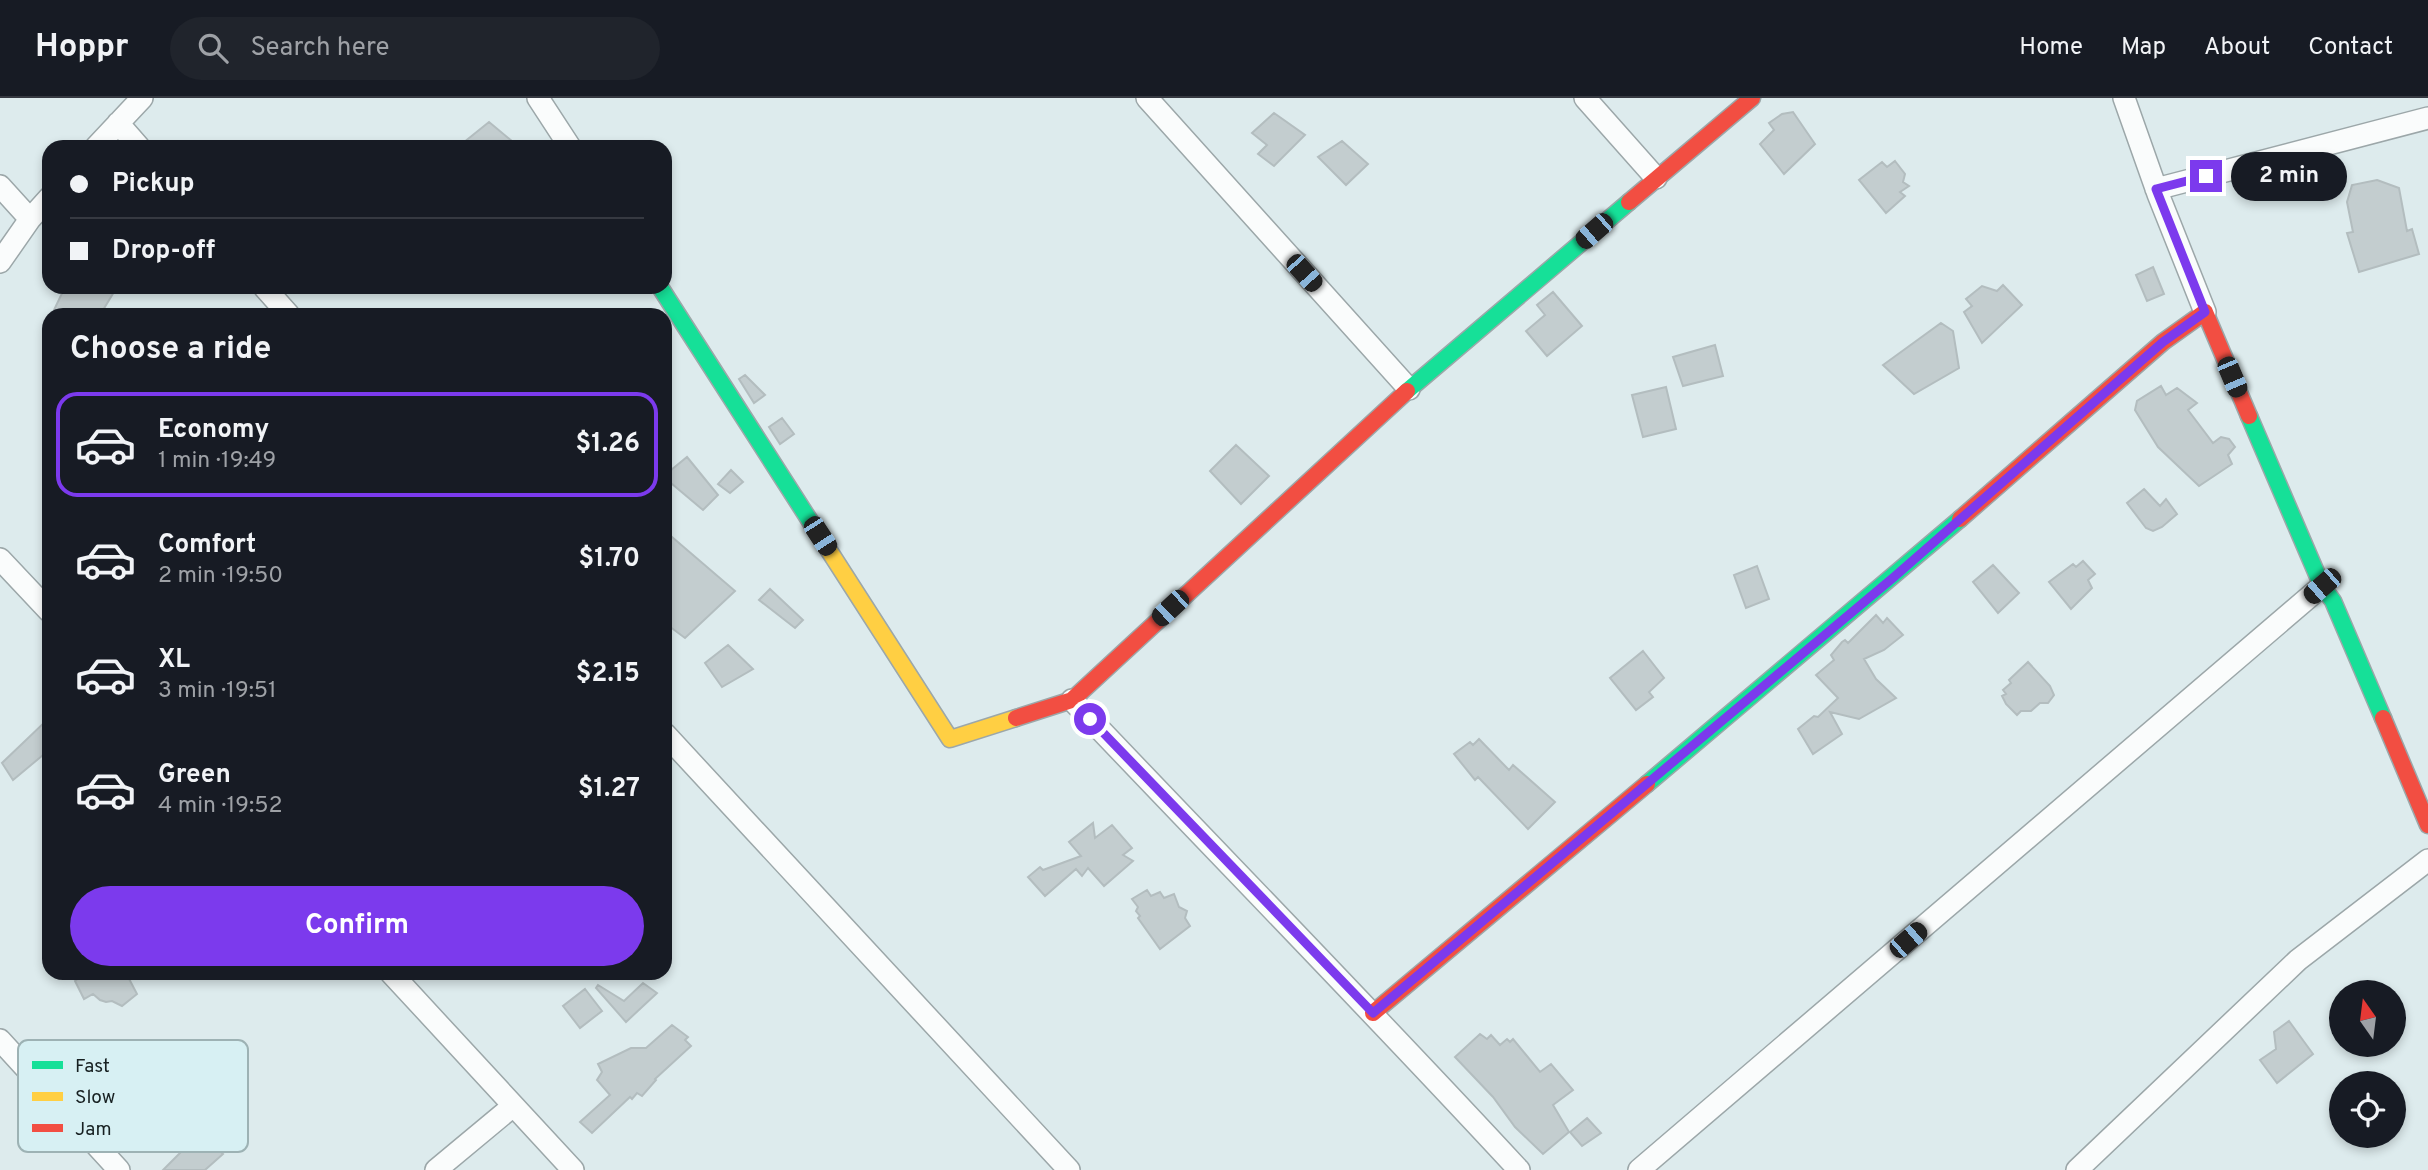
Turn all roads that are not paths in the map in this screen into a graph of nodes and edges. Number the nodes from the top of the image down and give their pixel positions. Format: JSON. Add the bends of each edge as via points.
{"nodes":[{"id":1,"x":142,"y":98,"type":"edge"},
{"id":2,"x":538,"y":98,"type":"edge"},
{"id":3,"x":1147,"y":98,"type":"edge"},
{"id":4,"x":1585,"y":98,"type":"edge"},
{"id":5,"x":1752,"y":98,"type":"edge"},
{"id":6,"x":2123,"y":98,"type":"edge"},
{"id":7,"x":2428,"y":118,"type":"edge"},
{"id":8,"x":118,"y":123,"type":"junction"},
{"id":9,"x":102,"y":140,"type":"edge"},
{"id":10,"x":133,"y":140,"type":"edge"},
{"id":11,"x":565,"y":140,"type":"edge"},
{"id":12,"x":1656,"y":178,"type":"junction"},
{"id":13,"x":0,"y":186,"type":"edge"},
{"id":14,"x":2156,"y":189,"type":"junction"},
{"id":15,"x":42,"y":206,"type":"edge"},
{"id":16,"x":30,"y":219,"type":"junction"},
{"id":17,"x":0,"y":262,"type":"edge"},
{"id":18,"x":270,"y":294,"type":"edge"},
{"id":19,"x":664,"y":294,"type":"edge"},
{"id":20,"x":283,"y":308,"type":"edge"},
{"id":21,"x":2205,"y":312,"type":"junction"},
{"id":22,"x":1409,"y":389,"type":"junction"},
{"id":23,"x":0,"y":559,"type":"edge"},
{"id":24,"x":2322,"y":586,"type":"junction"},
{"id":25,"x":42,"y":604,"type":"edge"},
{"id":26,"x":1072,"y":700,"type":"junction"},
{"id":27,"x":672,"y":742,"type":"edge"},
{"id":28,"x":2428,"y":825,"type":"edge"},
{"id":29,"x":2428,"y":860,"type":"edge"},
{"id":30,"x":397,"y":980,"type":"edge"},
{"id":31,"x":1373,"y":1013,"type":"junction"},
{"id":32,"x":0,"y":1041,"type":"edge"},
{"id":33,"x":18,"y":1061,"type":"edge"},
{"id":34,"x":513,"y":1106,"type":"junction"},
{"id":35,"x":102,"y":1152,"type":"edge"},
{"id":36,"x":119,"y":1170,"type":"edge"},
{"id":37,"x":436,"y":1170,"type":"edge"},
{"id":38,"x":573,"y":1170,"type":"edge"},
{"id":39,"x":1069,"y":1170,"type":"edge"},
{"id":40,"x":1519,"y":1170,"type":"edge"},
{"id":41,"x":1639,"y":1170,"type":"edge"},
{"id":42,"x":2077,"y":1170,"type":"edge"}],
"edges":[{"from":1,"to":8,"type":"street"},
{"from":2,"to":11,"type":"street"},
{"from":3,"to":22,"type":"street"},
{"from":4,"to":12,"type":"street"},
{"from":5,"to":12,"type":"street"},
{"from":6,"to":14,"type":"street"},
{"from":7,"to":14,"type":"street"},
{"from":8,"to":9,"type":"street"},
{"from":8,"to":10,"type":"street"},
{"from":12,"to":22,"type":"street"},
{"from":13,"to":16,"type":"street"},
{"from":14,"to":21,"type":"street"},
{"from":15,"to":16,"type":"street"},
{"from":16,"to":17,"type":"street"},
{"from":18,"to":20,"type":"street"},
{"from":19,"to":26,"type":"street","via":[[950,739]]},
{"from":21,"to":24,"type":"street"},
{"from":21,"to":31,"type":"street","via":[[2163,342],[1894,577]]},
{"from":22,"to":26,"type":"street"},
{"from":23,"to":25,"type":"street"},
{"from":24,"to":28,"type":"street","via":[[2333,601]]},
{"from":24,"to":41,"type":"street"},
{"from":26,"to":31,"type":"street"},
{"from":27,"to":39,"type":"street"},
{"from":29,"to":42,"type":"street","via":[[2298,960]]},
{"from":30,"to":34,"type":"street"},
{"from":31,"to":40,"type":"street"},
{"from":32,"to":33,"type":"street"},
{"from":34,"to":37,"type":"street"},
{"from":34,"to":38,"type":"street"},
{"from":35,"to":36,"type":"street"}]}
